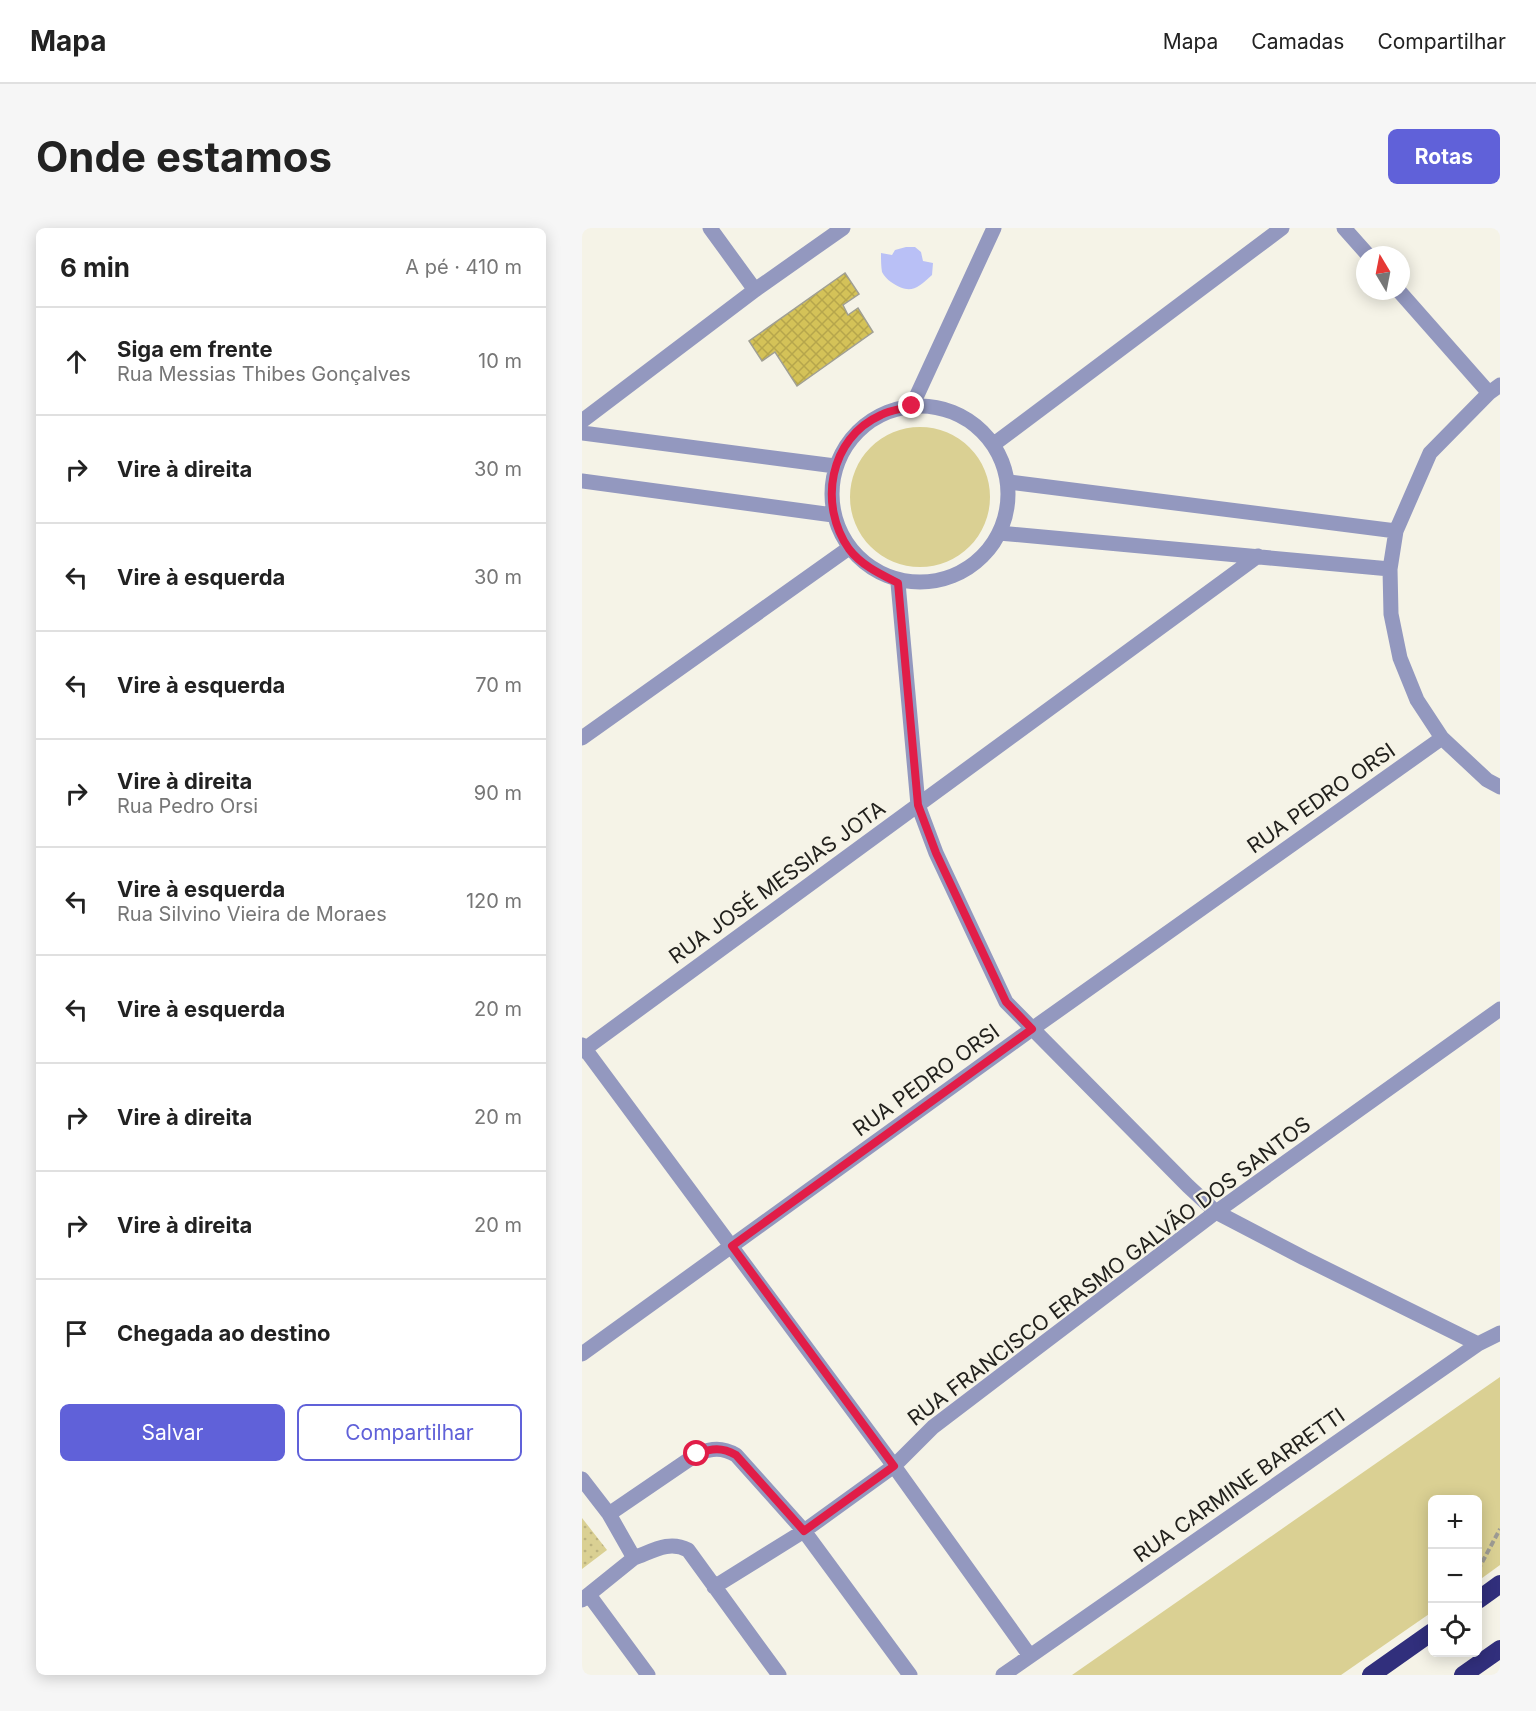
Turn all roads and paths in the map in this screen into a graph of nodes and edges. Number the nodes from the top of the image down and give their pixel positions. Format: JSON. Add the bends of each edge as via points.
{"nodes":[{"id":1,"x":710,"y":228,"type":"edge"},
{"id":2,"x":843,"y":228,"type":"edge"},
{"id":3,"x":994,"y":228,"type":"edge"},
{"id":4,"x":1282,"y":228,"type":"edge"},
{"id":5,"x":1344,"y":228,"type":"edge"},
{"id":6,"x":1360,"y":246,"type":"edge"},
{"id":7,"x":755,"y":290,"type":"junction"},
{"id":8,"x":1408,"y":300,"type":"edge"},
{"id":9,"x":1495,"y":389,"type":"edge"},
{"id":10,"x":912,"y":406,"type":"junction"},
{"id":11,"x":582,"y":421,"type":"edge"},
{"id":12,"x":582,"y":433,"type":"edge"},
{"id":13,"x":994,"y":444,"type":"junction"},
{"id":14,"x":835,"y":466,"type":"junction"},
{"id":15,"x":582,"y":481,"type":"edge"},
{"id":16,"x":1009,"y":483,"type":"junction"},
{"id":17,"x":833,"y":515,"type":"junction"},
{"id":18,"x":1396,"y":531,"type":"junction"},
{"id":19,"x":999,"y":533,"type":"junction"},
{"id":20,"x":849,"y":548,"type":"junction"},
{"id":21,"x":1258,"y":556,"type":"junction"},
{"id":22,"x":1390,"y":569,"type":"junction"},
{"id":23,"x":898,"y":583,"type":"junction"},
{"id":24,"x":582,"y":738,"type":"edge"},
{"id":25,"x":1442,"y":738,"type":"junction"},
{"id":26,"x":1500,"y":787,"type":"edge"},
{"id":27,"x":918,"y":805,"type":"junction"},
{"id":28,"x":1500,"y":1009,"type":"edge"},
{"id":29,"x":1032,"y":1029,"type":"junction"},
{"id":30,"x":583,"y":1048,"type":"edge"},
{"id":31,"x":1216,"y":1212,"type":"junction"},
{"id":32,"x":732,"y":1246,"type":"junction"},
{"id":33,"x":1500,"y":1334,"type":"edge"},
{"id":34,"x":1479,"y":1344,"type":"junction"},
{"id":35,"x":582,"y":1354,"type":"edge"},
{"id":36,"x":894,"y":1466,"type":"junction"},
{"id":37,"x":582,"y":1479,"type":"edge"},
{"id":38,"x":609,"y":1514,"type":"junction"},
{"id":39,"x":1500,"y":1529,"type":"edge"},
{"id":40,"x":804,"y":1531,"type":"junction"},
{"id":41,"x":634,"y":1558,"type":"junction"},
{"id":42,"x":1482,"y":1563,"type":"edge"},
{"id":43,"x":1500,"y":1584,"type":"edge"},
{"id":44,"x":714,"y":1587,"type":"junction"},
{"id":45,"x":585,"y":1597,"type":"edge"},
{"id":46,"x":1482,"y":1597,"type":"edge"},
{"id":47,"x":1428,"y":1635,"type":"edge"},
{"id":48,"x":1500,"y":1649,"type":"edge"},
{"id":49,"x":1030,"y":1656,"type":"junction"},
{"id":50,"x":648,"y":1675,"type":"edge"},
{"id":51,"x":779,"y":1675,"type":"edge"},
{"id":52,"x":910,"y":1675,"type":"edge"},
{"id":53,"x":1003,"y":1675,"type":"edge"},
{"id":54,"x":1371,"y":1675,"type":"edge"},
{"id":55,"x":1463,"y":1675,"type":"edge"}],
"edges":[{"from":1,"to":7,"type":"street"},
{"from":2,"to":7,"type":"street"},
{"from":3,"to":10,"type":"street"},
{"from":4,"to":13,"type":"street"},
{"from":5,"to":6,"type":"street"},
{"from":7,"to":11,"type":"street"},
{"from":8,"to":9,"type":"street"},
{"from":9,"to":18,"type":"street","via":[[1430,453]]},
{"from":10,"to":13,"type":"street","via":[[946,409],[964,417]]},
{"from":10,"to":14,"type":"street","via":[[881,414],[861,427],[845,445]]},
{"from":12,"to":14,"type":"street"},
{"from":13,"to":16,"type":"street"},
{"from":14,"to":17,"type":"street","via":[[831,490]]},
{"from":15,"to":17,"type":"street"},
{"from":16,"to":18,"type":"street"},
{"from":16,"to":19,"type":"street","via":[[1008,510]]},
{"from":17,"to":20,"type":"street"},
{"from":18,"to":22,"type":"street"},
{"from":19,"to":21,"type":"street"},
{"from":19,"to":23,"type":"street","via":[[974,565],[942,580]]},
{"from":20,"to":23,"type":"street","via":[[864,564]]},
{"from":20,"to":24,"type":"street"},
{"from":21,"to":22,"type":"street"},
{"from":21,"to":27,"type":"street","name":"RUA JOSÉ MESSIAS JOTA"},
{"from":22,"to":25,"type":"street","via":[[1391,614],[1400,658],[1417,700]]},
{"from":23,"to":27,"type":"street"},
{"from":25,"to":26,"type":"street","via":[[1486,780]]},
{"from":25,"to":29,"type":"street","name":"RUA PEDRO ORSI"},
{"from":27,"to":29,"type":"street","via":[[936,853],[1006,1002]]},
{"from":27,"to":30,"type":"street","name":"RUA JOSÉ MESSIAS JOTA"},
{"from":28,"to":31,"type":"street","name":"RUA FRANCISCO ERASMO GALVÃO DOS SANTOS"},
{"from":29,"to":31,"type":"street"},
{"from":29,"to":32,"type":"street","name":"RUA PEDRO ORSI"},
{"from":30,"to":32,"type":"street"},
{"from":31,"to":34,"type":"street"},
{"from":31,"to":36,"type":"street","name":"RUA FRANCISCO ERASMO GALVÃO DOS SANTOS","via":[[933,1427]]},
{"from":32,"to":35,"type":"street","name":"RUA PEDRO ORSI"},
{"from":32,"to":36,"type":"street"},
{"from":33,"to":34,"type":"street","name":"RUA CARMINE BARRETTI"},
{"from":34,"to":49,"type":"street","name":"RUA CARMINE BARRETTI"},
{"from":36,"to":40,"type":"street","name":"RUA FRANCISCO ERASMO GALVÃO DOS SANTOS"},
{"from":36,"to":49,"type":"street"},
{"from":37,"to":38,"type":"street"},
{"from":38,"to":40,"type":"street","via":[[697,1454],[724,1448],[736,1455]]},
{"from":38,"to":41,"type":"street"},
{"from":39,"to":42,"type":"path"},
{"from":40,"to":44,"type":"street","name":"RUA FRANCISCO ERASMO GALVÃO DOS SANTOS"},
{"from":40,"to":52,"type":"street"},
{"from":41,"to":44,"type":"street","via":[[679,1545],[688,1550]]},
{"from":41,"to":45,"type":"street"},
{"from":43,"to":46,"type":"highway"},
{"from":44,"to":51,"type":"street"},
{"from":45,"to":50,"type":"street"},
{"from":47,"to":54,"type":"highway"},
{"from":48,"to":55,"type":"highway"},
{"from":49,"to":53,"type":"street","name":"RUA CARMINE BARRETTI"}]}
